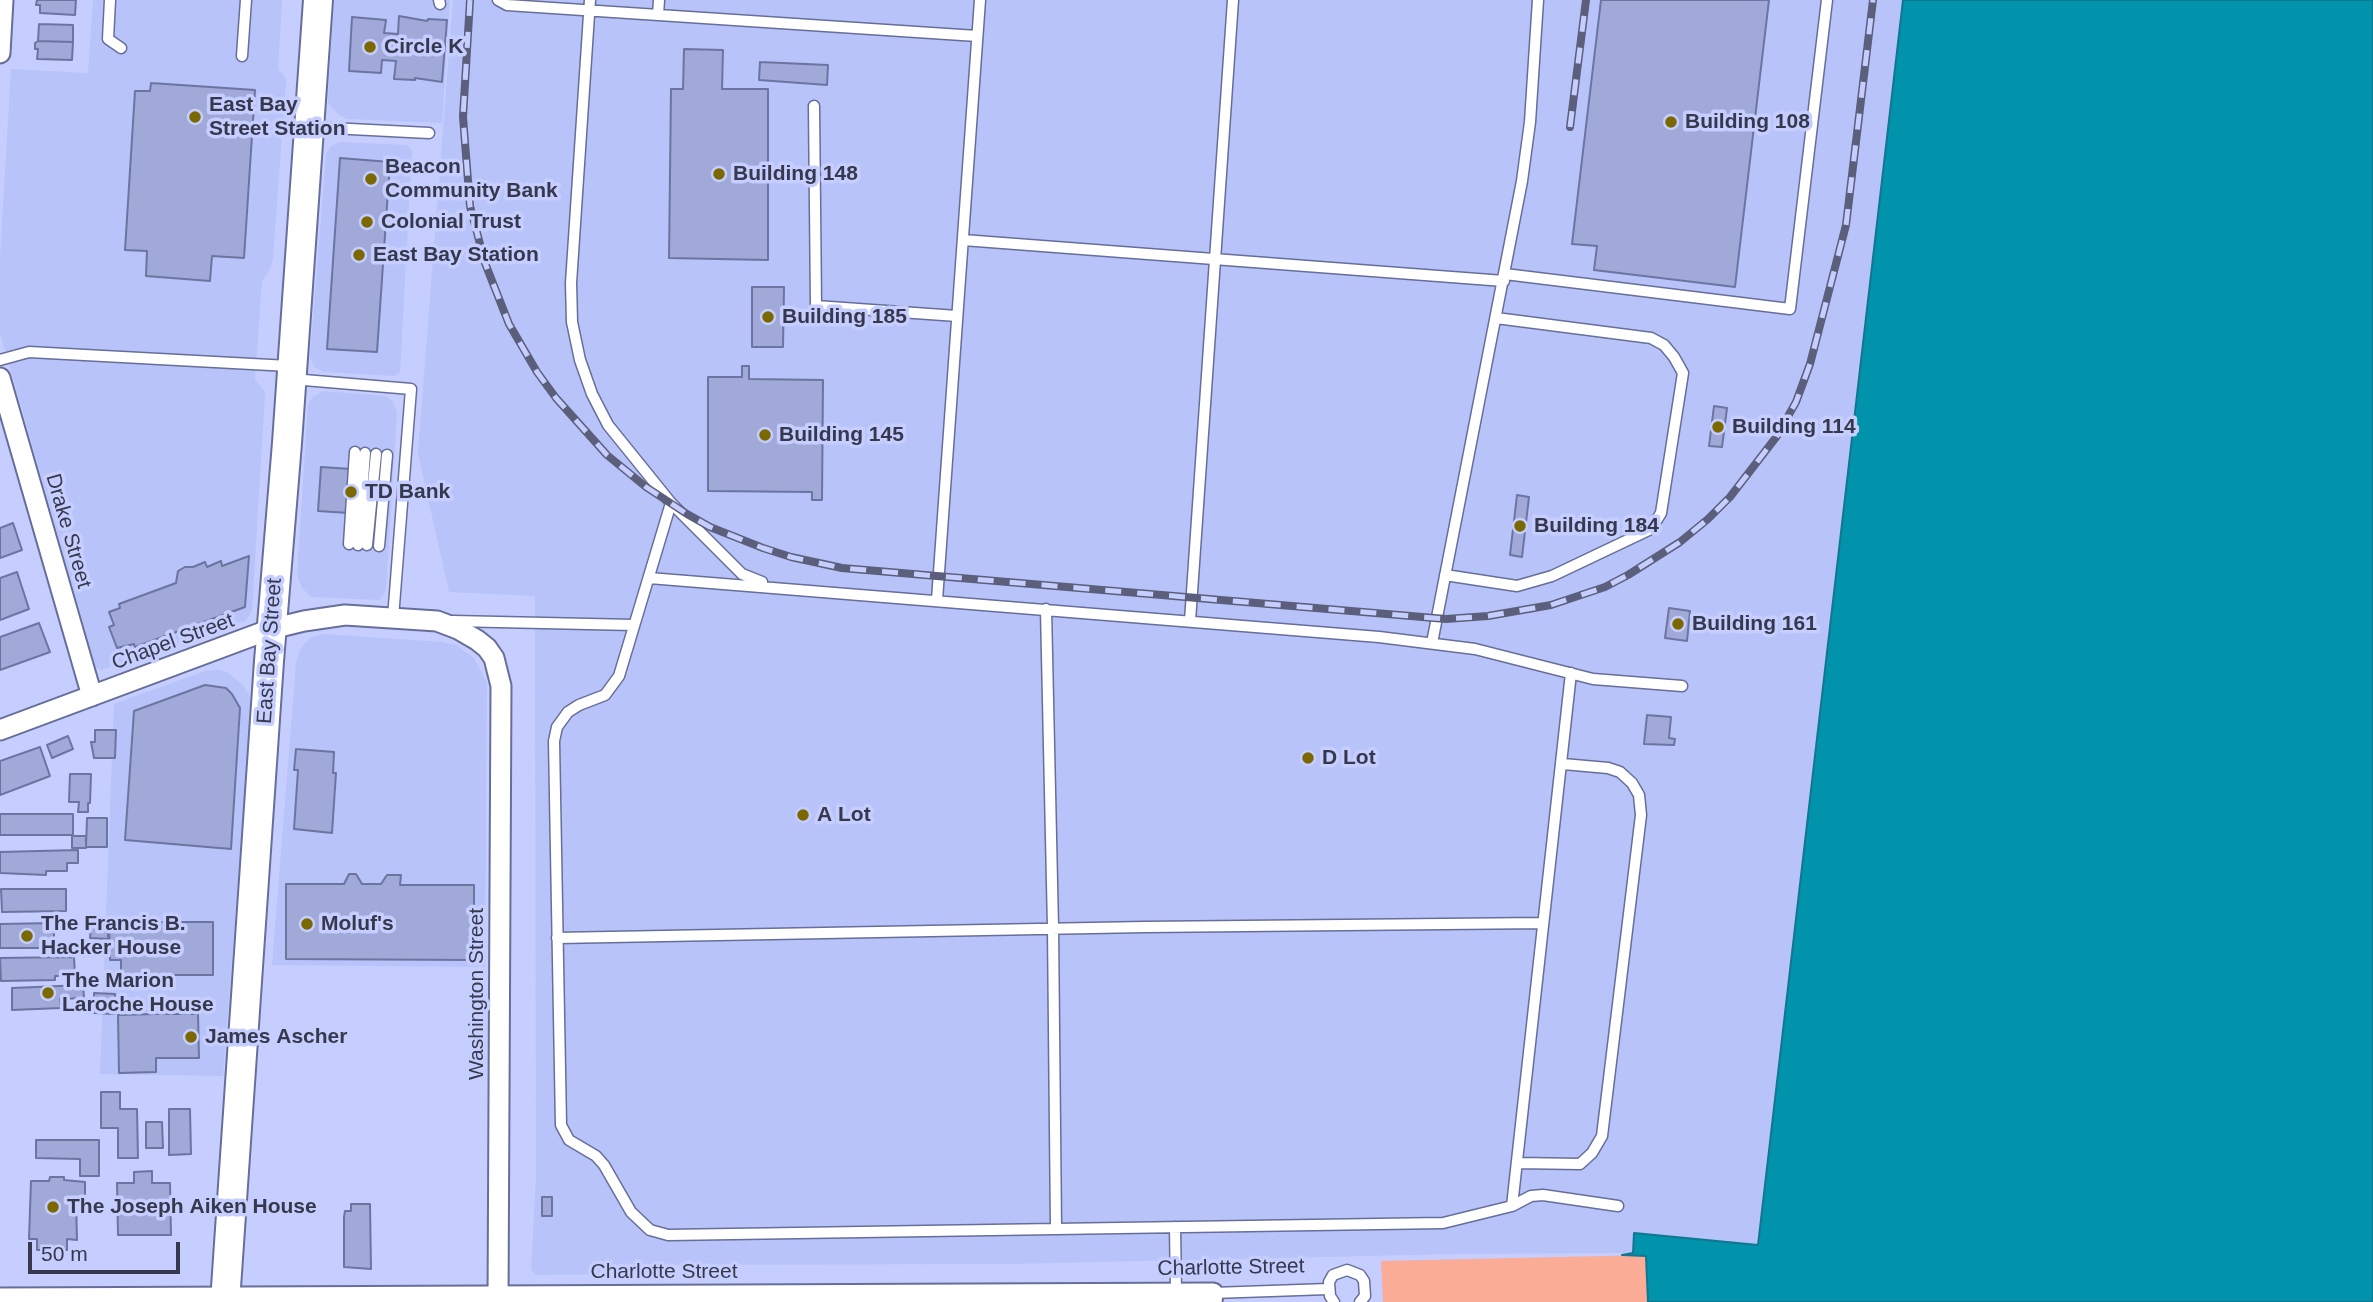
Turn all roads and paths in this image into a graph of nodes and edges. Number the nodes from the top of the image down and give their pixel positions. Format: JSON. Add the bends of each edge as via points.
{"nodes":[{"id":1,"x":3,"y":0,"type":"edge"},
{"id":2,"x":110,"y":0,"type":"edge"},
{"id":3,"x":246,"y":0,"type":"edge"},
{"id":4,"x":318,"y":0,"type":"edge"},
{"id":5,"x":498,"y":0,"type":"edge"},
{"id":6,"x":659,"y":0,"type":"edge"},
{"id":7,"x":980,"y":0,"type":"edge"},
{"id":8,"x":1233,"y":0,"type":"edge"},
{"id":9,"x":1538,"y":0,"type":"edge"},
{"id":10,"x":1827,"y":0,"type":"edge"},
{"id":11,"x":590,"y":5,"type":"edge"},
{"id":12,"x":658,"y":15,"type":"junction"},
{"id":13,"x":977,"y":36,"type":"junction"},
{"id":14,"x":121,"y":48,"type":"dead end"},
{"id":15,"x":0,"y":53,"type":"edge"},
{"id":16,"x":242,"y":56,"type":"dead end"},
{"id":17,"x":814,"y":106,"type":"dead end"},
{"id":18,"x":309,"y":127,"type":"junction"},
{"id":19,"x":429,"y":133,"type":"dead end"},
{"id":20,"x":963,"y":240,"type":"junction"},
{"id":21,"x":1216,"y":259,"type":"junction"},
{"id":22,"x":1504,"y":278,"type":"junction"},
{"id":23,"x":957,"y":316,"type":"junction"},
{"id":24,"x":1496,"y":318,"type":"junction"},
{"id":25,"x":0,"y":360,"type":"edge"},
{"id":26,"x":292,"y":373,"type":"junction"},
{"id":27,"x":0,"y":378,"type":"edge"},
{"id":28,"x":371,"y":454,"type":"junction"},
{"id":29,"x":671,"y":503,"type":"junction"},
{"id":30,"x":379,"y":546,"type":"dead end"},
{"id":31,"x":1446,"y":575,"type":"junction"},
{"id":32,"x":649,"y":578,"type":"junction"},
{"id":33,"x":779,"y":587,"type":"junction"},
{"id":34,"x":937,"y":600,"type":"junction"},
{"id":35,"x":1046,"y":609,"type":"junction"},
{"id":36,"x":394,"y":618,"type":"junction"},
{"id":37,"x":437,"y":621,"type":"junction"},
{"id":38,"x":1190,"y":621,"type":"junction"},
{"id":39,"x":634,"y":625,"type":"junction"},
{"id":40,"x":271,"y":629,"type":"junction"},
{"id":41,"x":1432,"y":643,"type":"junction"},
{"id":42,"x":1572,"y":673,"type":"junction"},
{"id":43,"x":500,"y":686,"type":"joint"},
{"id":44,"x":1682,"y":687,"type":"dead end"},
{"id":45,"x":92,"y":696,"type":"junction"},
{"id":46,"x":0,"y":730,"type":"edge"},
{"id":47,"x":1563,"y":764,"type":"junction"},
{"id":48,"x":1543,"y":923,"type":"junction"},
{"id":49,"x":1053,"y":928,"type":"junction"},
{"id":50,"x":557,"y":937,"type":"junction"},
{"id":51,"x":1517,"y":1163,"type":"junction"},
{"id":52,"x":1512,"y":1206,"type":"junction"},
{"id":53,"x":1618,"y":1206,"type":"dead end"},
{"id":54,"x":1175,"y":1227,"type":"junction"},
{"id":55,"x":1056,"y":1229,"type":"junction"},
{"id":56,"x":1328,"y":1289,"type":"junction"},
{"id":57,"x":1176,"y":1293,"type":"junction"},
{"id":58,"x":1213,"y":1297,"type":"edge"},
{"id":59,"x":0,"y":1298,"type":"edge"},
{"id":60,"x":225,"y":1299,"type":"edge"},
{"id":61,"x":498,"y":1299,"type":"edge"},
{"id":62,"x":1334,"y":1302,"type":"edge"},
{"id":63,"x":1360,"y":1302,"type":"edge"}],
"edges":[{"from":1,"to":15,"type":"street"},
{"from":2,"to":14,"type":"lane","via":[[108,39]]},
{"from":3,"to":16,"type":"lane"},
{"from":4,"to":18,"type":"main road","name":"East Bay Street"},
{"from":5,"to":11,"type":"lane","via":[[507,5]]},
{"from":6,"to":12,"type":"lane"},
{"from":7,"to":13,"type":"lane"},
{"from":8,"to":21,"type":"lane"},
{"from":9,"to":22,"type":"lane","via":[[1530,122]]},
{"from":10,"to":22,"type":"lane","via":[[1790,309]]},
{"from":11,"to":12,"type":"lane"},
{"from":11,"to":29,"type":"lane","via":[[572,322],[580,360],[608,425]]},
{"from":12,"to":13,"type":"lane"},
{"from":13,"to":20,"type":"lane"},
{"from":17,"to":23,"type":"lane","via":[[816,306]]},
{"from":18,"to":19,"type":"lane"},
{"from":18,"to":26,"type":"main road","name":"East Bay Street"},
{"from":20,"to":21,"type":"lane"},
{"from":20,"to":23,"type":"lane"},
{"from":21,"to":22,"type":"lane"},
{"from":21,"to":38,"type":"lane"},
{"from":22,"to":24,"type":"lane"},
{"from":23,"to":34,"type":"lane"},
{"from":24,"to":31,"type":"lane"},
{"from":24,"to":31,"type":"lane","via":[[1651,338],[1664,345],[1683,373],[1661,513],[1651,529],[1529,583],[1501,585]]},
{"from":25,"to":26,"type":"lane","via":[[29,352]]},
{"from":26,"to":36,"type":"lane","via":[[411,389]]},
{"from":26,"to":40,"type":"main road","name":"East Bay Street"},
{"from":27,"to":45,"type":"street","name":"Drake Street"},
{"from":28,"to":28,"type":"lane","via":[[358,545]]},
{"from":28,"to":30,"type":"lane"},
{"from":29,"to":32,"type":"lane"},
{"from":29,"to":33,"type":"lane","via":[[742,574]]},
{"from":31,"to":41,"type":"lane"},
{"from":32,"to":33,"type":"lane"},
{"from":32,"to":39,"type":"lane"},
{"from":33,"to":34,"type":"lane"},
{"from":34,"to":35,"type":"lane"},
{"from":35,"to":38,"type":"lane"},
{"from":35,"to":49,"type":"lane"},
{"from":36,"to":37,"type":"street","name":"Chapel Street"},
{"from":36,"to":40,"type":"street","name":"Chapel Street","via":[[345,615]]},
{"from":37,"to":39,"type":"lane"},
{"from":37,"to":43,"type":"street","name":"Chapel Street","via":[[486,648],[494,658]]},
{"from":38,"to":41,"type":"lane"},
{"from":39,"to":50,"type":"lane","via":[[619,676],[610,690],[568,712],[555,734]]},
{"from":40,"to":45,"type":"street","name":"Chapel Street"},
{"from":40,"to":60,"type":"main road","name":"East Bay Street"},
{"from":41,"to":42,"type":"lane"},
{"from":42,"to":44,"type":"lane"},
{"from":42,"to":47,"type":"lane"},
{"from":43,"to":61,"type":"street","name":"Washington Street"},
{"from":45,"to":46,"type":"street","name":"Chapel Street"},
{"from":47,"to":48,"type":"lane"},
{"from":47,"to":51,"type":"lane","via":[[1619,772],[1639,795],[1641,816],[1602,1136],[1580,1164]]},
{"from":48,"to":49,"type":"lane"},
{"from":48,"to":51,"type":"lane"},
{"from":49,"to":50,"type":"lane"},
{"from":49,"to":55,"type":"lane"},
{"from":50,"to":55,"type":"lane","via":[[561,1125],[569,1140],[596,1156],[631,1212],[650,1230],[668,1235]]},
{"from":51,"to":52,"type":"lane"},
{"from":52,"to":53,"type":"lane","via":[[1543,1195]]},
{"from":52,"to":54,"type":"lane","via":[[1443,1223]]},
{"from":54,"to":55,"type":"lane"},
{"from":54,"to":57,"type":"lane"},
{"from":56,"to":58,"type":"lane","name":"Charlotte Street"},
{"from":56,"to":62,"type":"lane","name":"Charlotte Street"},
{"from":56,"to":63,"type":"lane","name":"Charlotte Street","via":[[1334,1275],[1354,1271],[1366,1287]]},
{"from":57,"to":58,"type":"street","name":"Charlotte Street"},
{"from":57,"to":61,"type":"street","name":"Charlotte Street"},
{"from":59,"to":60,"type":"street","name":"Charlotte Street"},
{"from":60,"to":61,"type":"street","name":"Charlotte Street"}]}
